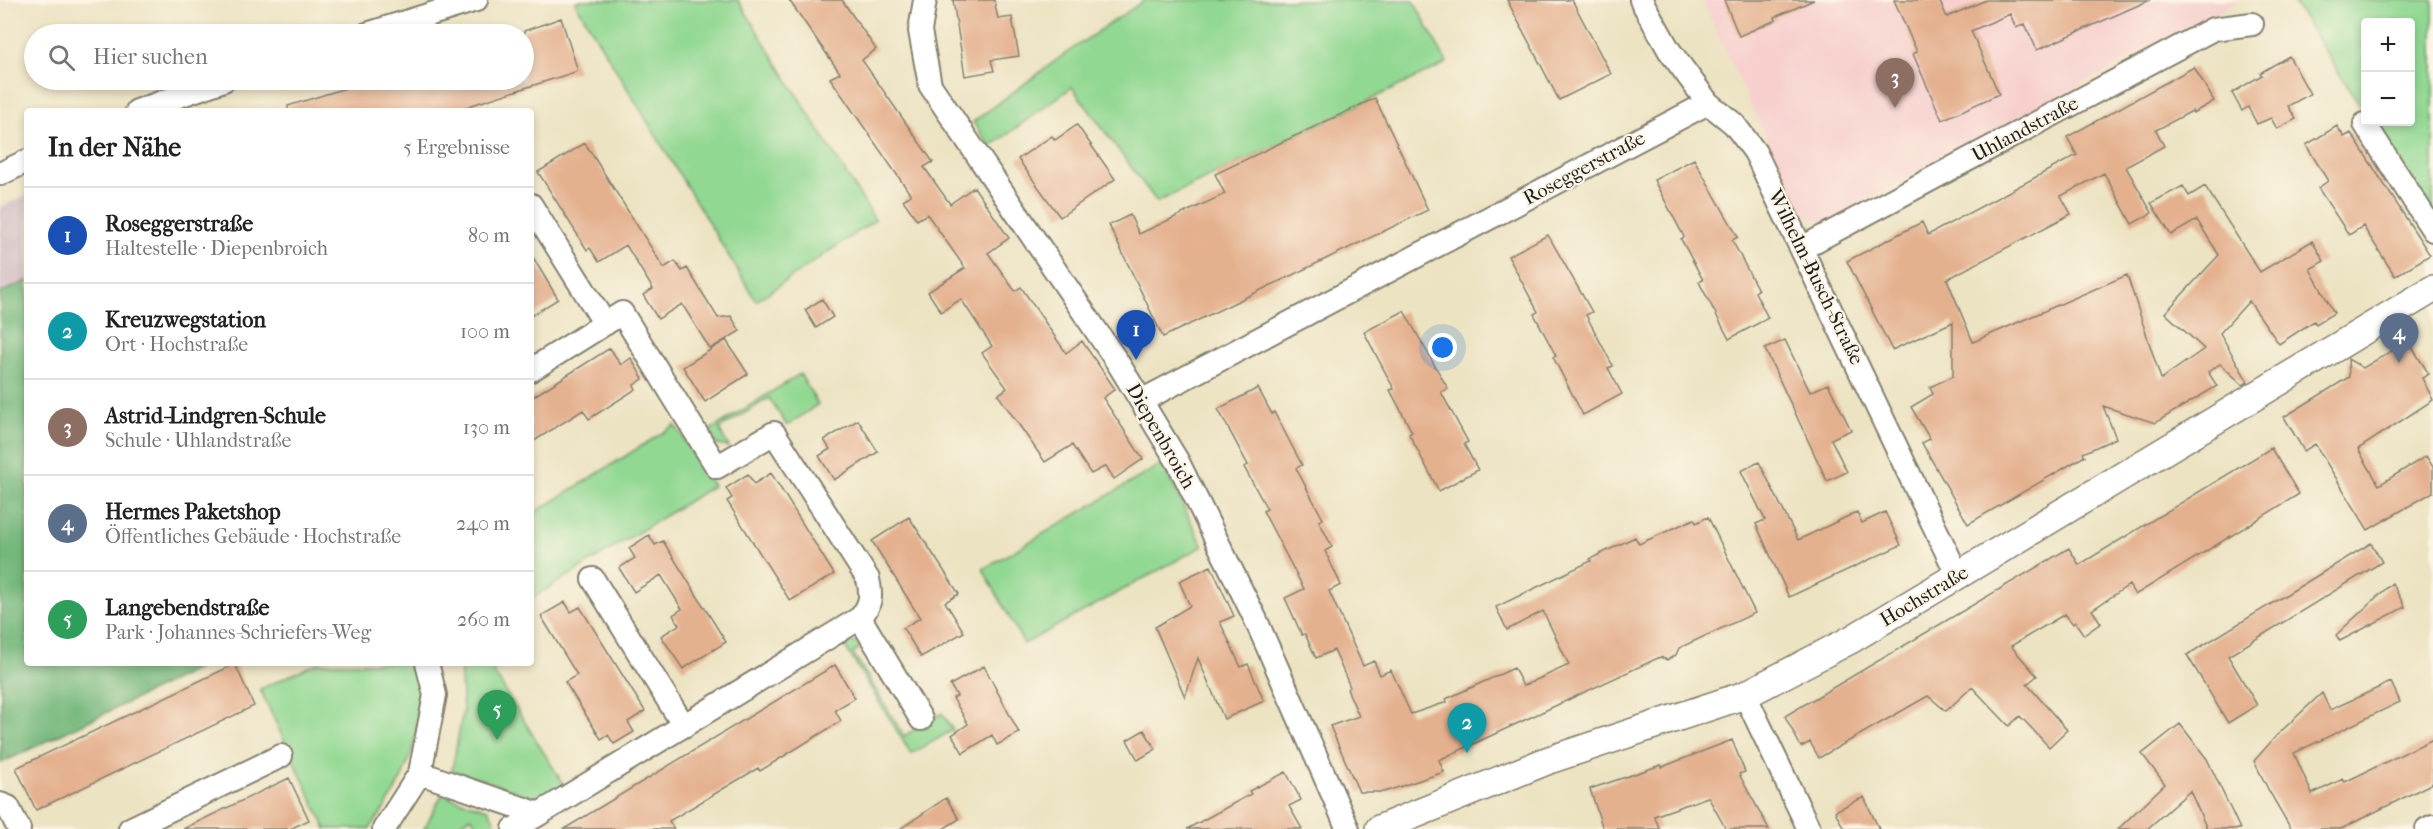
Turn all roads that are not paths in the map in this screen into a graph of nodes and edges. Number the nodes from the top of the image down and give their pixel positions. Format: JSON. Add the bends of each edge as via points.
{"nodes":[{"id":1,"x":476,"y":0,"type":"edge"},
{"id":2,"x":925,"y":0,"type":"edge"},
{"id":3,"x":1641,"y":0,"type":"edge"},
{"id":4,"x":399,"y":24,"type":"edge"},
{"id":5,"x":2252,"y":24,"type":"dead end"},
{"id":6,"x":196,"y":90,"type":"edge"},
{"id":7,"x":1708,"y":103,"type":"junction"},
{"id":8,"x":145,"y":108,"type":"edge"},
{"id":9,"x":2367,"y":126,"type":"edge"},
{"id":10,"x":24,"y":162,"type":"edge"},
{"id":11,"x":0,"y":174,"type":"edge"},
{"id":12,"x":534,"y":209,"type":"edge"},
{"id":13,"x":2433,"y":230,"type":"edge"},
{"id":14,"x":1802,"y":248,"type":"junction"},
{"id":15,"x":2433,"y":289,"type":"edge"},
{"id":16,"x":604,"y":324,"type":"junction"},
{"id":17,"x":534,"y":368,"type":"edge"},
{"id":18,"x":1143,"y":400,"type":"junction"},
{"id":19,"x":1958,"y":576,"type":"junction"},
{"id":20,"x":593,"y":579,"type":"dead end"},
{"id":21,"x":860,"y":618,"type":"junction"},
{"id":22,"x":428,"y":666,"type":"edge"},
{"id":23,"x":1745,"y":695,"type":"junction"},
{"id":24,"x":921,"y":719,"type":"dead end"},
{"id":25,"x":684,"y":726,"type":"junction"},
{"id":26,"x":281,"y":756,"type":"dead end"},
{"id":27,"x":420,"y":773,"type":"junction"},
{"id":28,"x":0,"y":804,"type":"edge"},
{"id":29,"x":538,"y":814,"type":"junction"},
{"id":30,"x":2433,"y":826,"type":"edge"},
{"id":31,"x":19,"y":829,"type":"edge"},
{"id":32,"x":130,"y":829,"type":"edge"},
{"id":33,"x":384,"y":829,"type":"edge"},
{"id":34,"x":514,"y":829,"type":"edge"},
{"id":35,"x":1348,"y":829,"type":"edge"},
{"id":36,"x":1379,"y":829,"type":"edge"},
{"id":37,"x":1809,"y":829,"type":"edge"},
{"id":38,"x":2427,"y":829,"type":"edge"}],
"edges":[{"from":1,"to":4,"type":"street"},
{"from":2,"to":18,"type":"street","name":"Diepenbroich","via":[[920,31],[930,85]]},
{"from":3,"to":7,"type":"street","name":"Wilhelm-Busch-Straße","via":[[1669,50]]},
{"from":5,"to":14,"type":"street","name":"Uhlandstraße","via":[[2213,28]]},
{"from":6,"to":8,"type":"street"},
{"from":7,"to":14,"type":"street","name":"Wilhelm-Busch-Straße","via":[[1734,124],[1755,152]]},
{"from":7,"to":18,"type":"street","name":"Roseggerstraße"},
{"from":9,"to":13,"type":"street"},
{"from":10,"to":11,"type":"street"},
{"from":12,"to":16,"type":"street"},
{"from":14,"to":19,"type":"street","name":"Wilhelm-Busch-Straße"},
{"from":15,"to":19,"type":"street","name":"Hochstraße"},
{"from":16,"to":17,"type":"street"},
{"from":16,"to":21,"type":"street","via":[[622,313],[717,467],[774,433],[868,579],[869,607]]},
{"from":18,"to":35,"type":"street","name":"Diepenbroich","via":[[1227,560]]},
{"from":19,"to":23,"type":"street","name":"Hochstraße","via":[[1852,639]]},
{"from":20,"to":25,"type":"street"},
{"from":21,"to":24,"type":"street"},
{"from":21,"to":25,"type":"street"},
{"from":22,"to":27,"type":"street","via":[[435,695]]},
{"from":23,"to":36,"type":"street","name":"Hochstraße","via":[[1549,760]]},
{"from":23,"to":37,"type":"street"},
{"from":25,"to":29,"type":"street"},
{"from":26,"to":32,"type":"street"},
{"from":27,"to":29,"type":"street"},
{"from":27,"to":33,"type":"street"},
{"from":28,"to":31,"type":"street","via":[[8,807]]},
{"from":29,"to":34,"type":"street"},
{"from":30,"to":38,"type":"street"}]}
